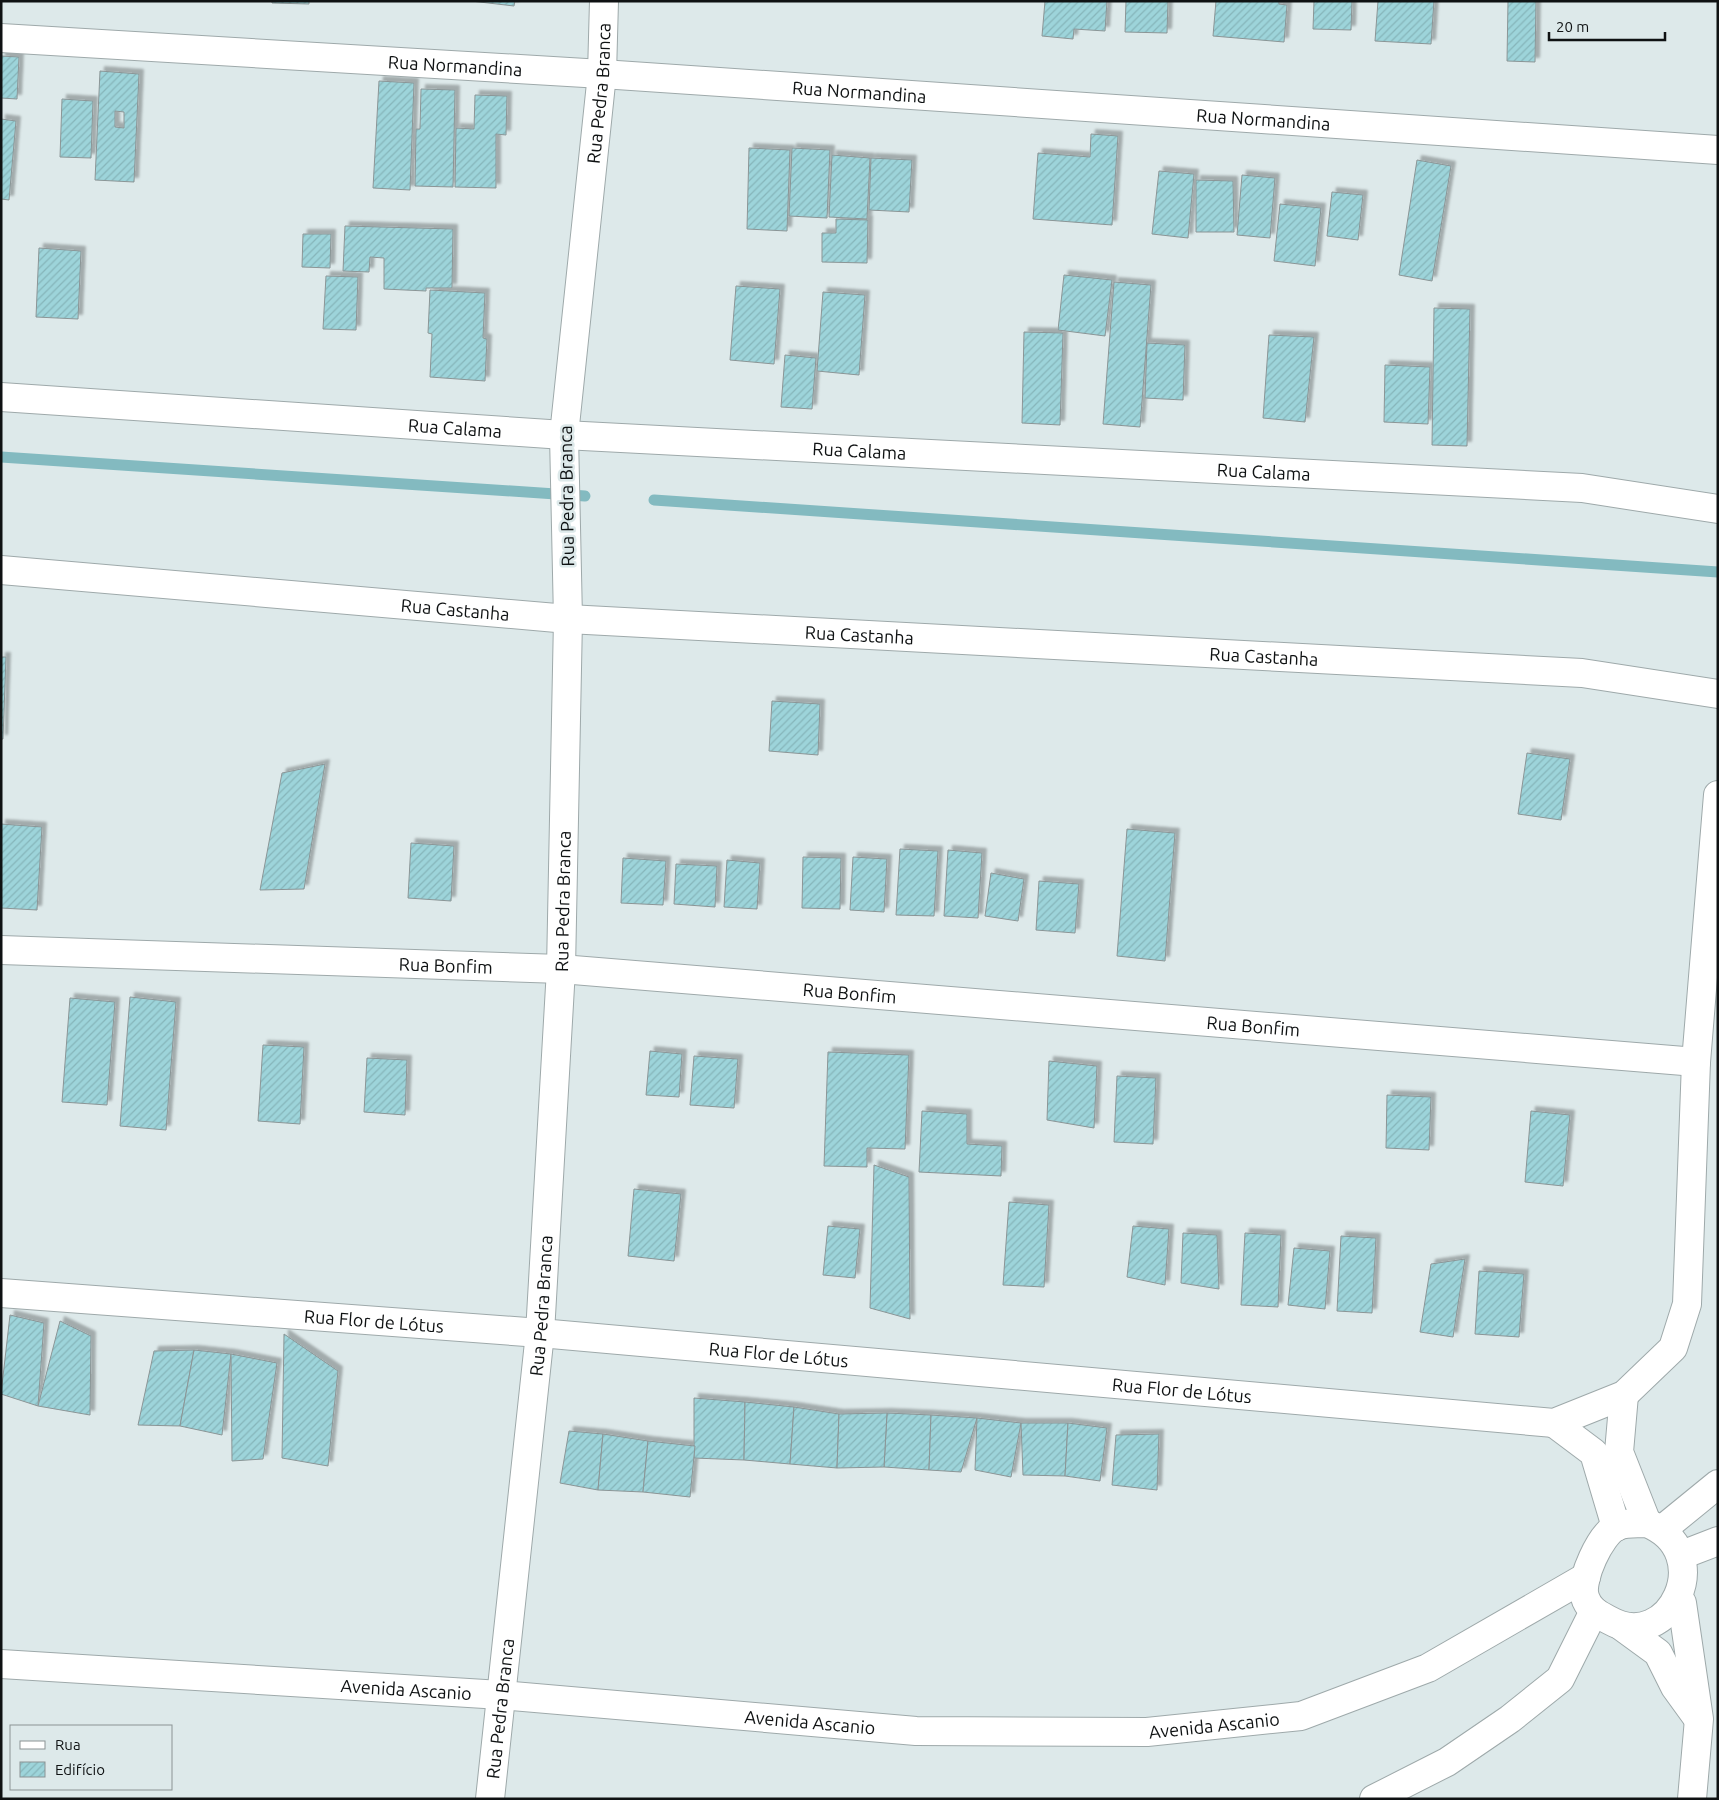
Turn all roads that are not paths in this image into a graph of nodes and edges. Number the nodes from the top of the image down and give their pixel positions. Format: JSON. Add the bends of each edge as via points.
{"nodes":[{"id":1,"x":604,"y":1,"type":"edge"},
{"id":2,"x":1,"y":38,"type":"edge"},
{"id":3,"x":602,"y":74,"type":"junction"},
{"id":4,"x":1718,"y":150,"type":"edge"},
{"id":5,"x":1,"y":397,"type":"edge"},
{"id":6,"x":564,"y":436,"type":"junction"},
{"id":7,"x":1718,"y":509,"type":"edge"},
{"id":8,"x":1,"y":570,"type":"edge"},
{"id":9,"x":568,"y":619,"type":"junction"},
{"id":10,"x":1718,"y":694,"type":"edge"},
{"id":11,"x":1718,"y":795,"type":"edge"},
{"id":12,"x":1,"y":950,"type":"edge"},
{"id":13,"x":561,"y":969,"type":"junction"},
{"id":14,"x":1696,"y":1062,"type":"junction"},
{"id":15,"x":1,"y":1293,"type":"edge"},
{"id":16,"x":540,"y":1333,"type":"junction"},
{"id":17,"x":1624,"y":1395,"type":"junction"},
{"id":18,"x":1554,"y":1423,"type":"junction"},
{"id":19,"x":1718,"y":1484,"type":"edge"},
{"id":20,"x":1655,"y":1526,"type":"junction"},
{"id":21,"x":1616,"y":1527,"type":"junction"},
{"id":22,"x":1718,"y":1541,"type":"edge"},
{"id":23,"x":1688,"y":1553,"type":"junction"},
{"id":24,"x":1586,"y":1577,"type":"junction"},
{"id":25,"x":1682,"y":1603,"type":"junction"},
{"id":26,"x":1594,"y":1611,"type":"junction"},
{"id":27,"x":1621,"y":1626,"type":"junction"},
{"id":28,"x":1,"y":1664,"type":"edge"},
{"id":29,"x":501,"y":1695,"type":"junction"},
{"id":30,"x":1699,"y":1719,"type":"junction"},
{"id":31,"x":490,"y":1799,"type":"edge"},
{"id":32,"x":1374,"y":1799,"type":"edge"},
{"id":33,"x":1692,"y":1799,"type":"edge"}],
"edges":[{"from":1,"to":3,"type":"street","name":"Rua Pedra Branca"},
{"from":2,"to":3,"type":"street","name":"Rua Normandina"},
{"from":3,"to":4,"type":"street","name":"Rua Normandina"},
{"from":3,"to":6,"type":"street","name":"Rua Pedra Branca"},
{"from":5,"to":6,"type":"street","name":"Rua Calama"},
{"from":6,"to":7,"type":"street","name":"Rua Calama","via":[[1582,488]]},
{"from":6,"to":9,"type":"street","name":"Rua Pedra Branca"},
{"from":8,"to":9,"type":"street","name":"Rua Castanha"},
{"from":9,"to":10,"type":"street","name":"Rua Castanha","via":[[1582,673]]},
{"from":9,"to":13,"type":"street","name":"Rua Pedra Branca"},
{"from":11,"to":14,"type":"street"},
{"from":12,"to":13,"type":"street","name":"Rua Bonfim"},
{"from":13,"to":14,"type":"street","name":"Rua Bonfim"},
{"from":13,"to":16,"type":"street","name":"Rua Pedra Branca"},
{"from":14,"to":17,"type":"street","via":[[1687,1304],[1673,1348]]},
{"from":15,"to":16,"type":"street","name":"Rua Flor de Lótus"},
{"from":16,"to":18,"type":"street","name":"Rua Flor de Lótus"},
{"from":16,"to":29,"type":"street","name":"Rua Pedra Branca"},
{"from":17,"to":18,"type":"street"},
{"from":17,"to":20,"type":"street","via":[[1619,1452]]},
{"from":18,"to":21,"type":"street","via":[[1594,1453]]},
{"from":19,"to":20,"type":"street"},
{"from":20,"to":21,"type":"street"},
{"from":20,"to":23,"type":"street","via":[[1678,1538]]},
{"from":21,"to":24,"type":"street","via":[[1600,1543]]},
{"from":22,"to":23,"type":"street"},
{"from":23,"to":25,"type":"street","via":[[1692,1570],[1690,1587]]},
{"from":24,"to":26,"type":"street","via":[[1585,1596]]},
{"from":24,"to":29,"type":"street","name":"Avenida Ascanio","via":[[1428,1668],[1300,1716],[1147,1732],[916,1731]]},
{"from":25,"to":27,"type":"street","via":[[1670,1615],[1653,1622],[1636,1628]]},
{"from":25,"to":30,"type":"street"},
{"from":26,"to":27,"type":"street"},
{"from":26,"to":32,"type":"street","via":[[1560,1679],[1510,1719],[1447,1762]]},
{"from":27,"to":30,"type":"street","via":[[1658,1653],[1675,1686]]},
{"from":28,"to":29,"type":"street","name":"Avenida Ascanio"},
{"from":29,"to":31,"type":"street","name":"Rua Pedra Branca"},
{"from":30,"to":33,"type":"street"}]}
